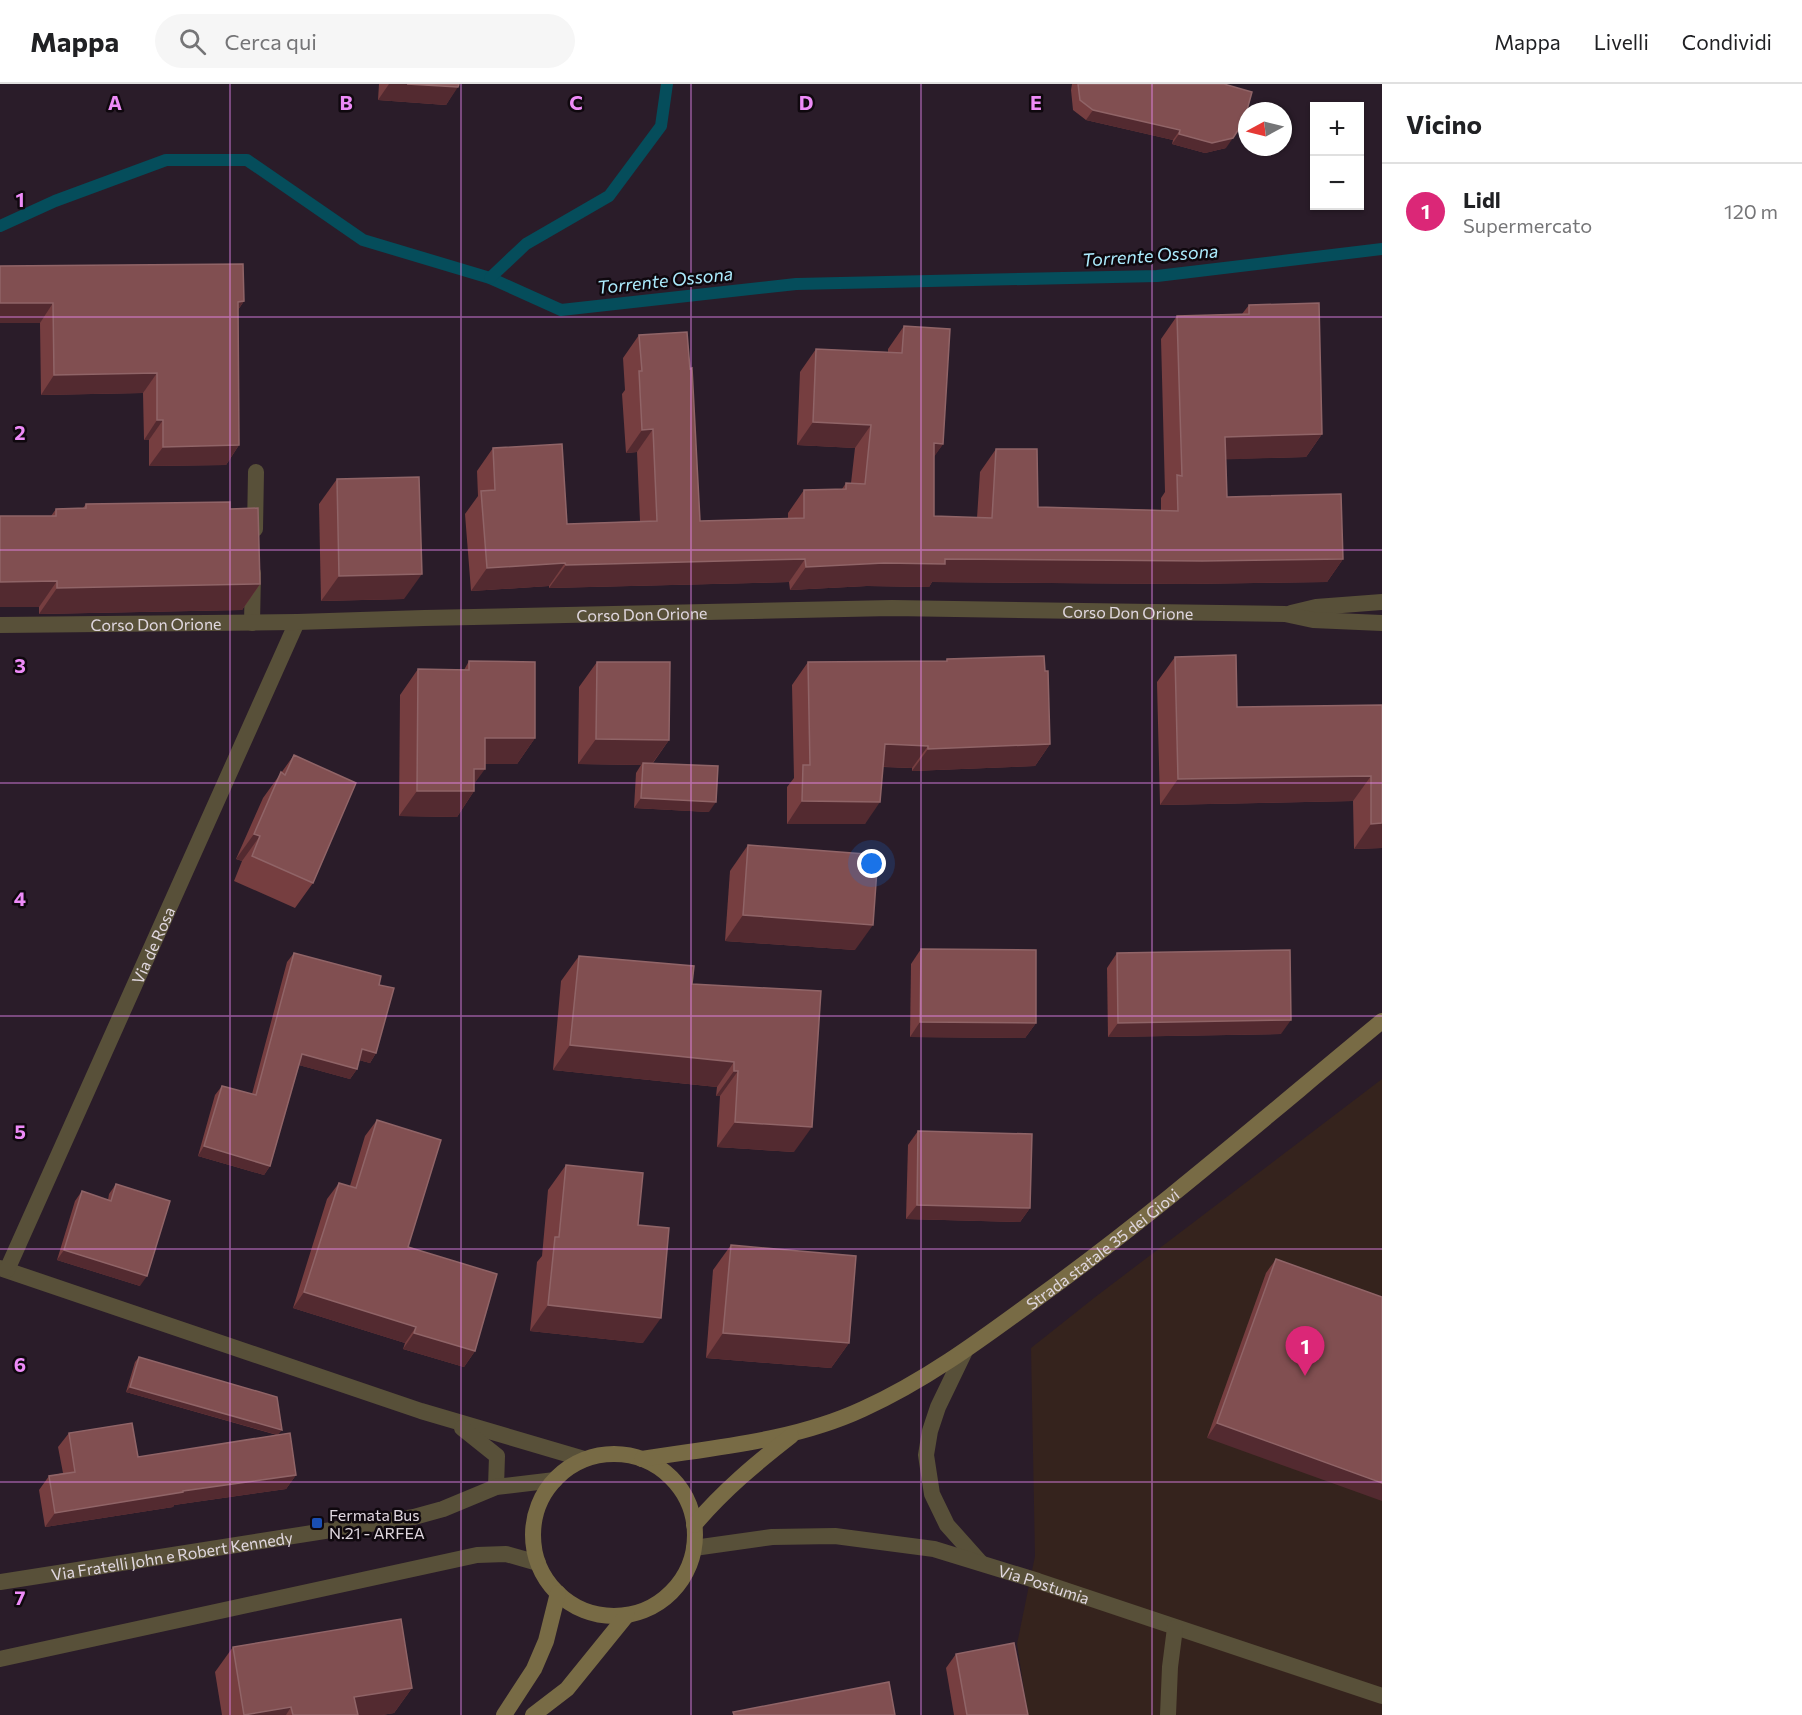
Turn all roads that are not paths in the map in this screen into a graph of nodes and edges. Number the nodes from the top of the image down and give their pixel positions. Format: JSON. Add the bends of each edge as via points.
{"nodes":[{"id":1,"x":256,"y":472,"type":"dead end"},
{"id":2,"x":1382,"y":602,"type":"edge"},
{"id":3,"x":1285,"y":614,"type":"junction"},
{"id":4,"x":297,"y":622,"type":"junction"},
{"id":5,"x":252,"y":623,"type":"junction"},
{"id":6,"x":1382,"y":624,"type":"edge"},
{"id":7,"x":0,"y":625,"type":"edge"},
{"id":8,"x":1382,"y":1021,"type":"edge"},
{"id":9,"x":3,"y":1269,"type":"edge"},
{"id":10,"x":965,"y":1351,"type":"junction"},
{"id":11,"x":454,"y":1421,"type":"junction"},
{"id":12,"x":794,"y":1434,"type":"junction"},
{"id":13,"x":585,"y":1459,"type":"junction"},
{"id":14,"x":642,"y":1459,"type":"junction"},
{"id":15,"x":555,"y":1480,"type":"junction"},
{"id":16,"x":496,"y":1487,"type":"junction"},
{"id":17,"x":694,"y":1525,"type":"junction"},
{"id":18,"x":694,"y":1548,"type":"junction"},
{"id":19,"x":538,"y":1563,"type":"junction"},
{"id":20,"x":982,"y":1563,"type":"junction"},
{"id":21,"x":0,"y":1582,"type":"edge"},
{"id":22,"x":558,"y":1593,"type":"junction"},
{"id":23,"x":627,"y":1615,"type":"junction"},
{"id":24,"x":1175,"y":1628,"type":"junction"},
{"id":25,"x":0,"y":1659,"type":"edge"},
{"id":26,"x":1382,"y":1696,"type":"edge"},
{"id":27,"x":504,"y":1715,"type":"edge"},
{"id":28,"x":533,"y":1715,"type":"edge"},
{"id":29,"x":1168,"y":1715,"type":"edge"}],
"edges":[{"from":1,"to":5,"type":"street"},
{"from":2,"to":3,"type":"street","name":"Corso Don Orione","via":[[1316,607]]},
{"from":3,"to":4,"type":"street","name":"Corso Don Orione","via":[[892,608]]},
{"from":3,"to":6,"type":"street","name":"Corso Don Orione","via":[[1313,620]]},
{"from":4,"to":5,"type":"street","name":"Corso Don Orione"},
{"from":4,"to":9,"type":"street","name":"Via de Rosa"},
{"from":5,"to":7,"type":"street","name":"Corso Don Orione"},
{"from":8,"to":10,"type":"main road","name":"Strada statale 35 dei Giovi","via":[[1141,1220]]},
{"from":9,"to":11,"type":"street"},
{"from":10,"to":12,"type":"main road","name":"Strada statale 35 dei Giovi","via":[[862,1410]]},
{"from":10,"to":20,"type":"street","via":[[938,1407],[926,1455],[932,1494],[946,1525]]},
{"from":11,"to":13,"type":"street"},
{"from":11,"to":16,"type":"street","via":[[497,1456]]},
{"from":12,"to":14,"type":"main road","name":"Strada statale 35 dei Giovi"},
{"from":12,"to":17,"type":"main road","name":"Strada statale 35 dei Giovi","via":[[752,1466]]},
{"from":13,"to":14,"type":"main road","via":[[623,1454]]},
{"from":13,"to":15,"type":"main road"},
{"from":14,"to":17,"type":"main road","via":[[666,1473],[684,1494]]},
{"from":15,"to":16,"type":"street","name":"Via Fratelli John e Robert Kennedy"},
{"from":15,"to":19,"type":"main road","via":[[542,1498],[535,1519],[533,1541]]},
{"from":16,"to":21,"type":"street","name":"Via Fratelli John e Robert Kennedy","via":[[414,1517]]},
{"from":17,"to":18,"type":"main road"},
{"from":18,"to":20,"type":"street","name":"Via Postumia","via":[[772,1537],[835,1536],[934,1549]]},
{"from":18,"to":23,"type":"main road","via":[[686,1572],[672,1593],[651,1607]]},
{"from":19,"to":22,"type":"main road"},
{"from":19,"to":25,"type":"street","via":[[506,1554],[477,1555]]},
{"from":20,"to":24,"type":"street","name":"Via Postumia"},
{"from":22,"to":23,"type":"main road","via":[[578,1608],[602,1616]]},
{"from":22,"to":27,"type":"main road","via":[[546,1641],[534,1669]]},
{"from":23,"to":28,"type":"main road","via":[[567,1689]]},
{"from":24,"to":26,"type":"street","name":"Via Postumia"},
{"from":24,"to":29,"type":"street"}]}
